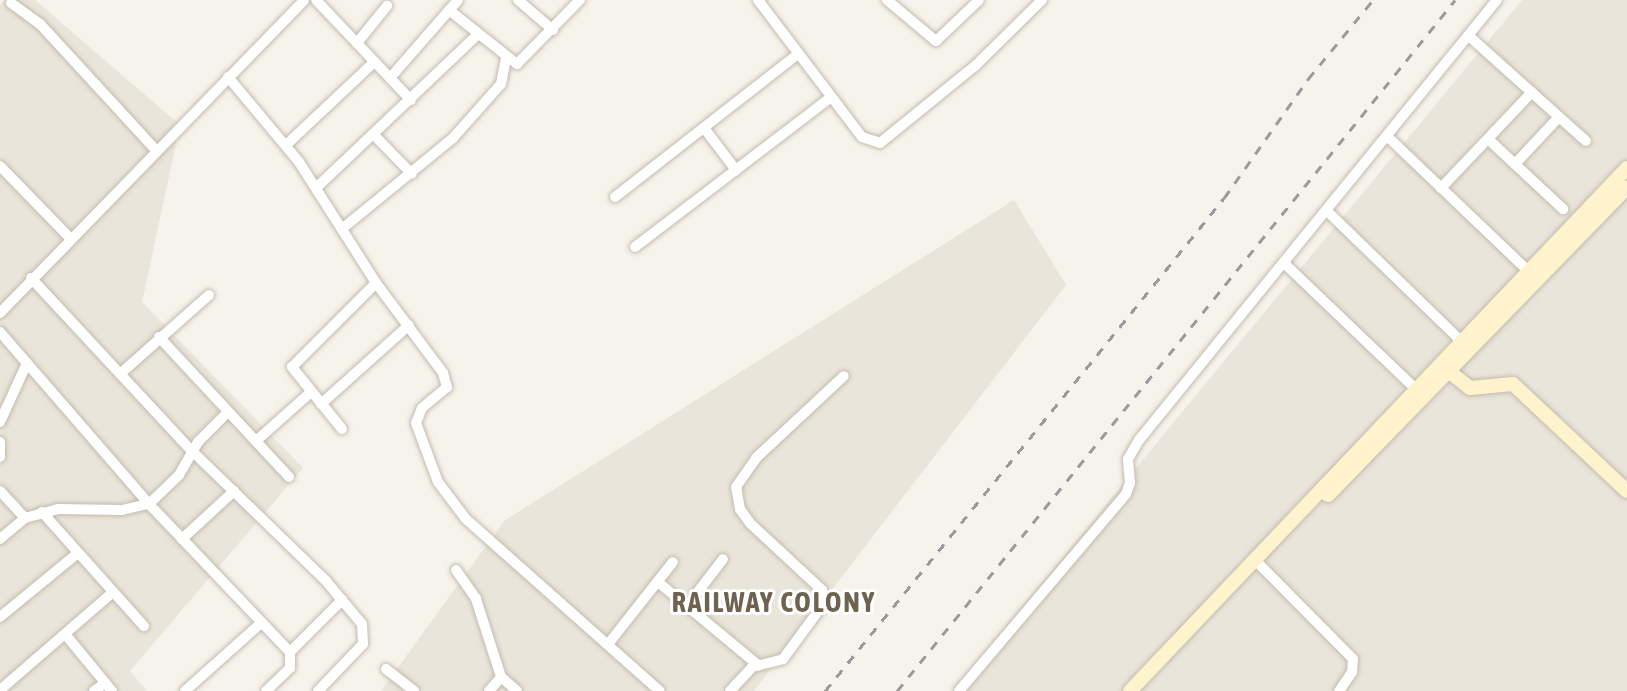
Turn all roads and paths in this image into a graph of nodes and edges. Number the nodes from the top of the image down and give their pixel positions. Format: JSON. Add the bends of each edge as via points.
{"nodes":[{"id":1,"x":304,"y":0,"type":"edge"},
{"id":2,"x":316,"y":0,"type":"edge"},
{"id":3,"x":458,"y":0,"type":"edge"},
{"id":4,"x":518,"y":0,"type":"edge"},
{"id":5,"x":579,"y":0,"type":"edge"},
{"id":6,"x":758,"y":0,"type":"edge"},
{"id":7,"x":979,"y":0,"type":"edge"},
{"id":8,"x":1042,"y":0,"type":"edge"},
{"id":9,"x":1497,"y":0,"type":"edge"},
{"id":10,"x":889,"y":1,"type":"edge"},
{"id":11,"x":11,"y":3,"type":"dead end"},
{"id":12,"x":387,"y":6,"type":"dead end"},
{"id":13,"x":449,"y":10,"type":"junction"},
{"id":14,"x":553,"y":30,"type":"junction"},
{"id":15,"x":477,"y":35,"type":"junction"},
{"id":16,"x":1469,"y":36,"type":"junction"},
{"id":17,"x":356,"y":43,"type":"junction"},
{"id":18,"x":798,"y":54,"type":"junction"},
{"id":19,"x":506,"y":59,"type":"junction"},
{"id":20,"x":374,"y":62,"type":"junction"},
{"id":21,"x":228,"y":78,"type":"junction"},
{"id":22,"x":390,"y":78,"type":"junction"},
{"id":23,"x":1532,"y":92,"type":"junction"},
{"id":24,"x":831,"y":97,"type":"junction"},
{"id":25,"x":411,"y":100,"type":"junction"},
{"id":26,"x":1559,"y":117,"type":"junction"},
{"id":27,"x":704,"y":128,"type":"junction"},
{"id":28,"x":374,"y":135,"type":"junction"},
{"id":29,"x":1389,"y":138,"type":"junction"},
{"id":30,"x":1488,"y":138,"type":"junction"},
{"id":31,"x":1586,"y":141,"type":"dead end"},
{"id":32,"x":286,"y":145,"type":"junction"},
{"id":33,"x":156,"y":150,"type":"junction"},
{"id":34,"x":1515,"y":164,"type":"junction"},
{"id":35,"x":0,"y":166,"type":"edge"},
{"id":36,"x":1627,"y":168,"type":"edge"},
{"id":37,"x":736,"y":170,"type":"junction"},
{"id":38,"x":412,"y":174,"type":"junction"},
{"id":39,"x":317,"y":187,"type":"junction"},
{"id":40,"x":1627,"y":187,"type":"edge"},
{"id":41,"x":1441,"y":188,"type":"junction"},
{"id":42,"x":615,"y":197,"type":"dead end"},
{"id":43,"x":1563,"y":209,"type":"dead end"},
{"id":44,"x":1328,"y":212,"type":"junction"},
{"id":45,"x":343,"y":228,"type":"junction"},
{"id":46,"x":69,"y":237,"type":"junction"},
{"id":47,"x":635,"y":247,"type":"dead end"},
{"id":48,"x":1285,"y":264,"type":"junction"},
{"id":49,"x":1528,"y":271,"type":"junction"},
{"id":50,"x":31,"y":278,"type":"junction"},
{"id":51,"x":376,"y":283,"type":"junction"},
{"id":52,"x":209,"y":295,"type":"dead end"},
{"id":53,"x":0,"y":313,"type":"edge"},
{"id":54,"x":409,"y":325,"type":"junction"},
{"id":55,"x":0,"y":332,"type":"edge"},
{"id":56,"x":159,"y":337,"type":"junction"},
{"id":57,"x":1461,"y":341,"type":"junction"},
{"id":58,"x":27,"y":363,"type":"junction"},
{"id":59,"x":1444,"y":368,"type":"junction"},
{"id":60,"x":120,"y":374,"type":"junction"},
{"id":61,"x":844,"y":376,"type":"dead end"},
{"id":62,"x":1416,"y":389,"type":"junction"},
{"id":63,"x":311,"y":392,"type":"junction"},
{"id":64,"x":321,"y":404,"type":"junction"},
{"id":65,"x":228,"y":412,"type":"junction"},
{"id":66,"x":0,"y":422,"type":"edge"},
{"id":67,"x":342,"y":429,"type":"dead end"},
{"id":68,"x":256,"y":441,"type":"junction"},
{"id":69,"x":0,"y":442,"type":"edge"},
{"id":70,"x":191,"y":450,"type":"junction"},
{"id":71,"x":0,"y":457,"type":"edge"},
{"id":72,"x":289,"y":477,"type":"dead end"},
{"id":73,"x":0,"y":491,"type":"edge"},
{"id":74,"x":234,"y":491,"type":"junction"},
{"id":75,"x":1627,"y":491,"type":"edge"},
{"id":76,"x":149,"y":504,"type":"junction"},
{"id":77,"x":42,"y":512,"type":"junction"},
{"id":78,"x":25,"y":519,"type":"junction"},
{"id":79,"x":0,"y":539,"type":"edge"},
{"id":80,"x":183,"y":539,"type":"junction"},
{"id":81,"x":78,"y":553,"type":"junction"},
{"id":82,"x":723,"y":559,"type":"dead end"},
{"id":83,"x":673,"y":562,"type":"dead end"},
{"id":84,"x":1260,"y":565,"type":"junction"},
{"id":85,"x":456,"y":570,"type":"dead end"},
{"id":86,"x":658,"y":582,"type":"junction"},
{"id":87,"x":111,"y":594,"type":"junction"},
{"id":88,"x":342,"y":600,"type":"junction"},
{"id":89,"x":687,"y":606,"type":"junction"},
{"id":90,"x":0,"y":617,"type":"edge"},
{"id":91,"x":261,"y":623,"type":"junction"},
{"id":92,"x":144,"y":626,"type":"dead end"},
{"id":93,"x":65,"y":634,"type":"junction"},
{"id":94,"x":609,"y":643,"type":"junction"},
{"id":95,"x":290,"y":652,"type":"junction"},
{"id":96,"x":759,"y":666,"type":"junction"},
{"id":97,"x":386,"y":669,"type":"dead end"},
{"id":98,"x":501,"y":677,"type":"junction"},
{"id":99,"x":108,"y":687,"type":"edge"},
{"id":100,"x":0,"y":691,"type":"edge"},
{"id":101,"x":94,"y":691,"type":"edge"},
{"id":102,"x":185,"y":691,"type":"edge"},
{"id":103,"x":266,"y":691,"type":"edge"},
{"id":104,"x":318,"y":691,"type":"edge"},
{"id":105,"x":414,"y":691,"type":"edge"},
{"id":106,"x":489,"y":691,"type":"edge"},
{"id":107,"x":517,"y":691,"type":"edge"},
{"id":108,"x":660,"y":691,"type":"edge"},
{"id":109,"x":730,"y":691,"type":"edge"},
{"id":110,"x":960,"y":691,"type":"edge"},
{"id":111,"x":1130,"y":691,"type":"edge"},
{"id":112,"x":1139,"y":691,"type":"edge"},
{"id":113,"x":1339,"y":691,"type":"edge"}],
"edges":[{"from":1,"to":21,"type":"street"},
{"from":2,"to":17,"type":"street"},
{"from":3,"to":13,"type":"street"},
{"from":4,"to":14,"type":"street"},
{"from":5,"to":14,"type":"street"},
{"from":6,"to":18,"type":"street"},
{"from":7,"to":10,"type":"street","via":[[936,41]]},
{"from":8,"to":24,"type":"street","via":[[976,65],[880,143],[862,136]]},
{"from":9,"to":16,"type":"street"},
{"from":11,"to":33,"type":"street","via":[[40,24]]},
{"from":12,"to":17,"type":"street"},
{"from":13,"to":15,"type":"street"},
{"from":13,"to":22,"type":"street"},
{"from":14,"to":19,"type":"street","via":[[522,63]]},
{"from":15,"to":19,"type":"street"},
{"from":15,"to":25,"type":"street"},
{"from":16,"to":23,"type":"street"},
{"from":16,"to":29,"type":"street"},
{"from":17,"to":20,"type":"street"},
{"from":18,"to":24,"type":"street"},
{"from":18,"to":27,"type":"street"},
{"from":19,"to":38,"type":"street","via":[[501,84],[493,96]]},
{"from":20,"to":22,"type":"street"},
{"from":20,"to":32,"type":"street"},
{"from":21,"to":32,"type":"street"},
{"from":21,"to":33,"type":"street"},
{"from":22,"to":25,"type":"street"},
{"from":23,"to":26,"type":"street"},
{"from":23,"to":30,"type":"street"},
{"from":24,"to":37,"type":"street"},
{"from":25,"to":28,"type":"street"},
{"from":26,"to":31,"type":"street"},
{"from":26,"to":34,"type":"street"},
{"from":27,"to":37,"type":"street"},
{"from":27,"to":42,"type":"street"},
{"from":28,"to":38,"type":"street"},
{"from":28,"to":39,"type":"street"},
{"from":29,"to":41,"type":"street"},
{"from":29,"to":44,"type":"street"},
{"from":30,"to":34,"type":"street"},
{"from":30,"to":41,"type":"street"},
{"from":32,"to":39,"type":"street"},
{"from":33,"to":46,"type":"street"},
{"from":34,"to":43,"type":"street"},
{"from":35,"to":46,"type":"street"},
{"from":36,"to":49,"type":"main road"},
{"from":37,"to":47,"type":"street"},
{"from":38,"to":45,"type":"street"},
{"from":39,"to":45,"type":"street"},
{"from":40,"to":59,"type":"main road"},
{"from":41,"to":49,"type":"street"},
{"from":44,"to":48,"type":"street"},
{"from":44,"to":57,"type":"street"},
{"from":45,"to":51,"type":"street"},
{"from":46,"to":50,"type":"street"},
{"from":48,"to":62,"type":"street"},
{"from":48,"to":110,"type":"street","via":[[1139,440],[1128,459],[1126,494]]},
{"from":49,"to":57,"type":"main road"},
{"from":50,"to":53,"type":"street"},
{"from":50,"to":60,"type":"street"},
{"from":51,"to":54,"type":"street"},
{"from":51,"to":63,"type":"street","via":[[293,362],[294,371]]},
{"from":52,"to":56,"type":"street"},
{"from":54,"to":64,"type":"street"},
{"from":54,"to":94,"type":"street","via":[[447,382],[443,394],[417,415],[429,468],[466,519]]},
{"from":55,"to":58,"type":"street"},
{"from":56,"to":60,"type":"street"},
{"from":56,"to":65,"type":"street"},
{"from":57,"to":59,"type":"main road"},
{"from":58,"to":66,"type":"street"},
{"from":58,"to":76,"type":"street"},
{"from":59,"to":62,"type":"main road"},
{"from":59,"to":75,"type":"main road","via":[[1470,388],[1513,384]]},
{"from":59,"to":84,"type":"main road"},
{"from":60,"to":70,"type":"street"},
{"from":61,"to":96,"type":"street","via":[[756,458],[736,487],[740,509],[750,523],[822,590],[822,606],[783,659]]},
{"from":62,"to":111,"type":"main road"},
{"from":63,"to":64,"type":"street"},
{"from":63,"to":68,"type":"street"},
{"from":64,"to":67,"type":"street"},
{"from":65,"to":68,"type":"street"},
{"from":65,"to":70,"type":"street"},
{"from":68,"to":72,"type":"street"},
{"from":69,"to":71,"type":"street"},
{"from":70,"to":74,"type":"street"},
{"from":70,"to":76,"type":"street","via":[[179,475]]},
{"from":73,"to":78,"type":"street"},
{"from":74,"to":80,"type":"street"},
{"from":74,"to":88,"type":"street"},
{"from":76,"to":77,"type":"street","via":[[122,510]]},
{"from":76,"to":80,"type":"street"},
{"from":77,"to":78,"type":"street"},
{"from":77,"to":81,"type":"street"},
{"from":78,"to":79,"type":"street"},
{"from":80,"to":91,"type":"street"},
{"from":81,"to":87,"type":"street"},
{"from":81,"to":90,"type":"street"},
{"from":82,"to":89,"type":"street"},
{"from":83,"to":86,"type":"street"},
{"from":84,"to":112,"type":"main road"},
{"from":84,"to":113,"type":"street","via":[[1353,660],[1352,673]]},
{"from":85,"to":98,"type":"street","via":[[476,599]]},
{"from":86,"to":89,"type":"street"},
{"from":86,"to":94,"type":"street"},
{"from":87,"to":92,"type":"street"},
{"from":87,"to":93,"type":"street"},
{"from":88,"to":95,"type":"street"},
{"from":88,"to":104,"type":"street","via":[[362,624],[365,639]]},
{"from":89,"to":96,"type":"street"},
{"from":91,"to":95,"type":"street"},
{"from":91,"to":102,"type":"street"},
{"from":93,"to":99,"type":"street"},
{"from":93,"to":100,"type":"street"},
{"from":94,"to":108,"type":"street"},
{"from":95,"to":103,"type":"street","via":[[290,668]]},
{"from":96,"to":109,"type":"street","via":[[745,673]]},
{"from":97,"to":105,"type":"street"},
{"from":98,"to":106,"type":"street"},
{"from":98,"to":107,"type":"street"},
{"from":99,"to":101,"type":"street"}]}
